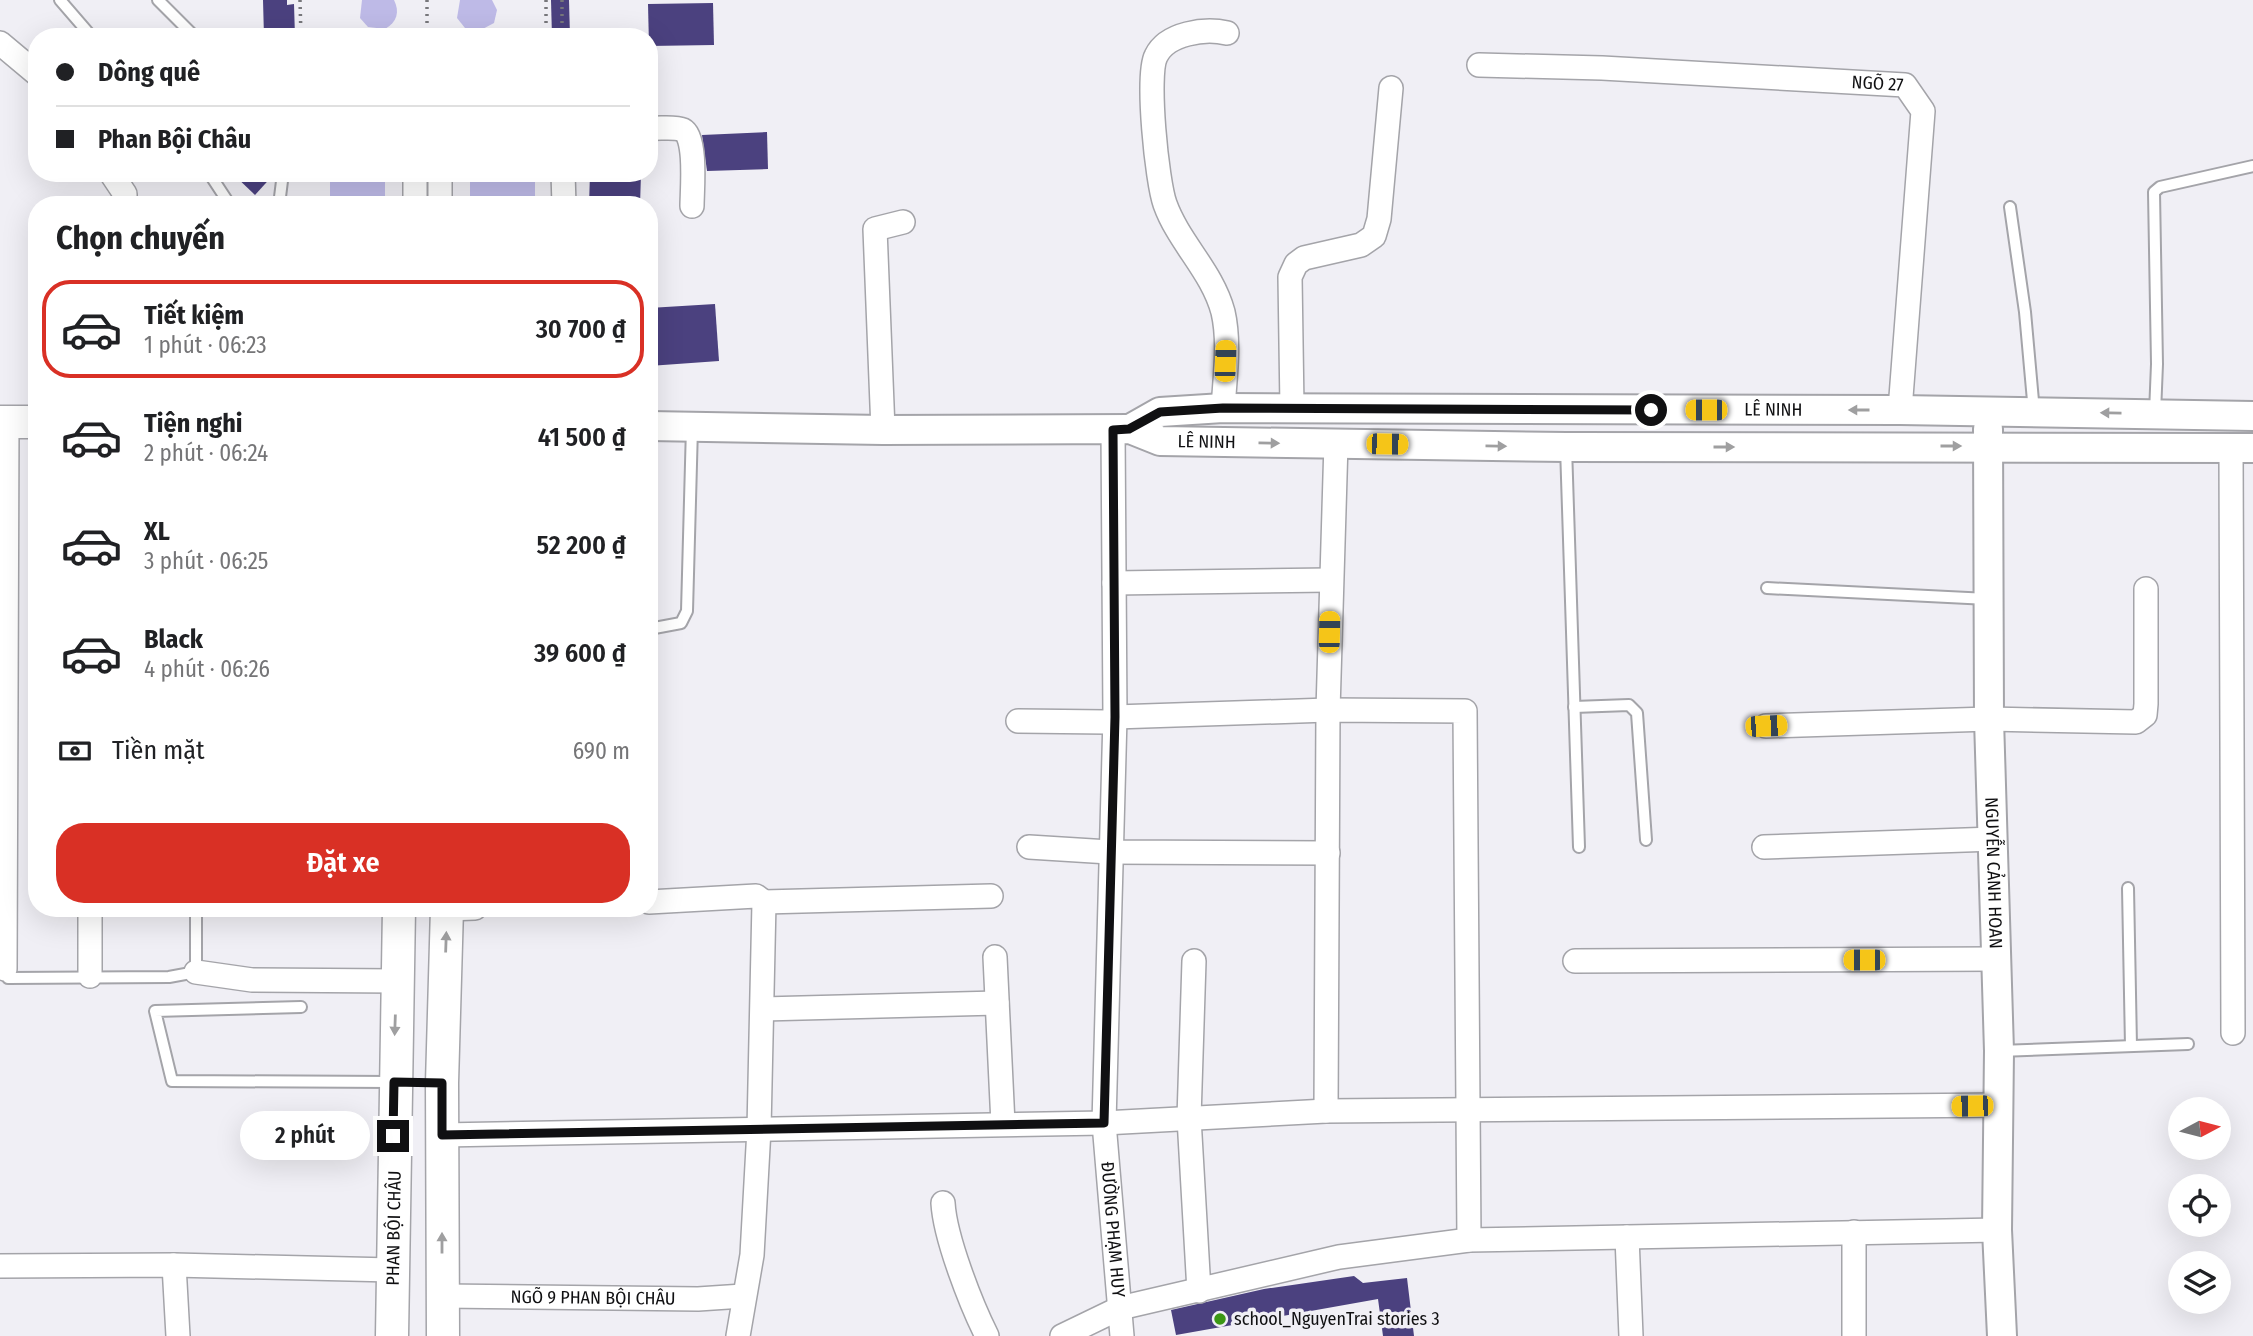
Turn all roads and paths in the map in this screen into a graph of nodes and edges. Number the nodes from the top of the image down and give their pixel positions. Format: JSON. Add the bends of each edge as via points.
{"nodes":[{"id":1,"x":60,"y":0,"type":"edge"},
{"id":2,"x":158,"y":0,"type":"edge"},
{"id":3,"x":300,"y":0,"type":"edge"},
{"id":4,"x":427,"y":0,"type":"edge"},
{"id":5,"x":546,"y":0,"type":"edge"},
{"id":6,"x":562,"y":0,"type":"edge"},
{"id":7,"x":84,"y":28,"type":"edge"},
{"id":8,"x":186,"y":28,"type":"edge"},
{"id":9,"x":301,"y":28,"type":"edge"},
{"id":10,"x":427,"y":28,"type":"edge"},
{"id":11,"x":546,"y":28,"type":"edge"},
{"id":12,"x":562,"y":28,"type":"edge"},
{"id":13,"x":1227,"y":33,"type":"dead end"},
{"id":14,"x":0,"y":43,"type":"edge"},
{"id":15,"x":1479,"y":65,"type":"dead end"},
{"id":16,"x":28,"y":66,"type":"edge"},
{"id":17,"x":1391,"y":88,"type":"dead end"},
{"id":18,"x":658,"y":129,"type":"edge"},
{"id":19,"x":2253,"y":166,"type":"edge"},
{"id":20,"x":692,"y":206,"type":"dead end"},
{"id":21,"x":2010,"y":206,"type":"dead end"},
{"id":22,"x":903,"y":222,"type":"dead end"},
{"id":23,"x":1223,"y":408,"type":"junction"},
{"id":24,"x":1292,"y":408,"type":"junction"},
{"id":25,"x":1567,"y":410,"type":"junction"},
{"id":26,"x":1900,"y":410,"type":"junction"},
{"id":27,"x":1987,"y":412,"type":"junction"},
{"id":28,"x":2034,"y":412,"type":"junction"},
{"id":29,"x":2155,"y":413,"type":"junction"},
{"id":30,"x":2253,"y":416,"type":"edge"},
{"id":31,"x":15,"y":422,"type":"edge"},
{"id":32,"x":658,"y":426,"type":"edge"},
{"id":33,"x":692,"y":427,"type":"junction"},
{"id":34,"x":883,"y":430,"type":"junction"},
{"id":35,"x":1121,"y":430,"type":"junction"},
{"id":36,"x":1336,"y":443,"type":"junction"},
{"id":37,"x":1989,"y":446,"type":"junction"},
{"id":38,"x":1566,"y":447,"type":"junction"},
{"id":39,"x":2242,"y":448,"type":"edge"},
{"id":40,"x":3,"y":552,"type":"edge"},
{"id":41,"x":1330,"y":580,"type":"junction"},
{"id":42,"x":1114,"y":583,"type":"junction"},
{"id":43,"x":1767,"y":589,"type":"dead end"},
{"id":44,"x":2146,"y":589,"type":"dead end"},
{"id":45,"x":1988,"y":599,"type":"junction"},
{"id":46,"x":658,"y":627,"type":"edge"},
{"id":47,"x":1574,"y":707,"type":"junction"},
{"id":48,"x":1328,"y":710,"type":"junction"},
{"id":49,"x":1115,"y":717,"type":"junction"},
{"id":50,"x":1989,"y":719,"type":"junction"},
{"id":51,"x":1018,"y":721,"type":"dead end"},
{"id":52,"x":1766,"y":726,"type":"dead end"},
{"id":53,"x":1646,"y":839,"type":"dead end"},
{"id":54,"x":1994,"y":839,"type":"junction"},
{"id":55,"x":1029,"y":847,"type":"dead end"},
{"id":56,"x":1579,"y":847,"type":"dead end"},
{"id":57,"x":1764,"y":847,"type":"dead end"},
{"id":58,"x":1109,"y":852,"type":"junction"},
{"id":59,"x":1328,"y":853,"type":"junction"},
{"id":60,"x":2243,"y":861,"type":"edge"},
{"id":61,"x":2128,"y":888,"type":"dead end"},
{"id":62,"x":991,"y":896,"type":"dead end"},
{"id":63,"x":658,"y":901,"type":"edge"},
{"id":64,"x":764,"y":902,"type":"junction"},
{"id":65,"x":90,"y":917,"type":"edge"},
{"id":66,"x":195,"y":917,"type":"edge"},
{"id":67,"x":398,"y":917,"type":"edge"},
{"id":68,"x":447,"y":917,"type":"edge"},
{"id":69,"x":995,"y":957,"type":"dead end"},
{"id":70,"x":1996,"y":959,"type":"junction"},
{"id":71,"x":1194,"y":961,"type":"dead end"},
{"id":72,"x":1575,"y":961,"type":"dead end"},
{"id":73,"x":5,"y":969,"type":"joint"},
{"id":74,"x":196,"y":972,"type":"junction"},
{"id":75,"x":90,"y":976,"type":"junction"},
{"id":76,"x":397,"y":981,"type":"junction"},
{"id":77,"x":997,"y":1003,"type":"junction"},
{"id":78,"x":301,"y":1007,"type":"dead end"},
{"id":79,"x":763,"y":1009,"type":"junction"},
{"id":80,"x":2233,"y":1033,"type":"dead end"},
{"id":81,"x":2188,"y":1044,"type":"dead end"},
{"id":82,"x":2131,"y":1046,"type":"junction"},
{"id":83,"x":1999,"y":1051,"type":"junction"},
{"id":84,"x":394,"y":1082,"type":"junction"},
{"id":85,"x":442,"y":1083,"type":"junction"},
{"id":86,"x":1999,"y":1105,"type":"junction"},
{"id":87,"x":1326,"y":1111,"type":"junction"},
{"id":88,"x":1467,"y":1111,"type":"junction"},
{"id":89,"x":1189,"y":1118,"type":"junction"},
{"id":90,"x":1104,"y":1123,"type":"junction"},
{"id":91,"x":1003,"y":1124,"type":"junction"},
{"id":92,"x":759,"y":1129,"type":"junction"},
{"id":93,"x":442,"y":1135,"type":"junction"},
{"id":94,"x":943,"y":1203,"type":"dead end"},
{"id":95,"x":1997,"y":1230,"type":"junction"},
{"id":96,"x":1854,"y":1233,"type":"junction"},
{"id":97,"x":1627,"y":1237,"type":"junction"},
{"id":98,"x":1469,"y":1240,"type":"junction"},
{"id":99,"x":174,"y":1265,"type":"junction"},
{"id":100,"x":0,"y":1266,"type":"edge"},
{"id":101,"x":392,"y":1270,"type":"junction"},
{"id":102,"x":1199,"y":1291,"type":"junction"},
{"id":103,"x":443,"y":1296,"type":"junction"},
{"id":104,"x":743,"y":1296,"type":"junction"},
{"id":105,"x":1120,"y":1308,"type":"junction"},
{"id":106,"x":178,"y":1336,"type":"edge"},
{"id":107,"x":392,"y":1336,"type":"edge"},
{"id":108,"x":443,"y":1336,"type":"edge"},
{"id":109,"x":738,"y":1336,"type":"edge"},
{"id":110,"x":987,"y":1336,"type":"edge"},
{"id":111,"x":1062,"y":1336,"type":"edge"},
{"id":112,"x":1122,"y":1336,"type":"edge"},
{"id":113,"x":1631,"y":1336,"type":"edge"},
{"id":114,"x":1854,"y":1336,"type":"edge"},
{"id":115,"x":2002,"y":1336,"type":"edge"}],
"edges":[{"from":1,"to":7,"type":"lane"},
{"from":2,"to":8,"type":"lane"},
{"from":3,"to":9,"type":"path"},
{"from":4,"to":10,"type":"path"},
{"from":5,"to":11,"type":"path"},
{"from":6,"to":12,"type":"path"},
{"from":13,"to":23,"type":"street","via":[[1209,31],[1175,38],[1156,56],[1153,68],[1164,201],[1216,290],[1223,312]]},
{"from":14,"to":16,"type":"street"},
{"from":15,"to":26,"type":"street","name":"NGÕ 27","via":[[1905,85],[1923,111]]},
{"from":17,"to":24,"type":"street","via":[[1374,236],[1361,244],[1304,258],[1290,277]]},
{"from":18,"to":20,"type":"street","via":[[682,130],[688,135]]},
{"from":19,"to":29,"type":"lane","via":[[2154,192]]},
{"from":21,"to":28,"type":"lane"},
{"from":22,"to":34,"type":"street","via":[[875,229]]},
{"from":23,"to":24,"type":"street","name":"LÊ NINH"},
{"from":23,"to":35,"type":"street","name":"LÊ NINH","via":[[1160,412]]},
{"from":24,"to":25,"type":"street","name":"LÊ NINH"},
{"from":26,"to":25,"type":"street","name":"LÊ NINH","one_way":true},
{"from":25,"to":38,"type":"street"},
{"from":26,"to":27,"type":"street","name":"LÊ NINH"},
{"from":27,"to":28,"type":"street","name":"LÊ NINH"},
{"from":27,"to":37,"type":"street","name":"NGUYỄN CẢNH HOAN"},
{"from":29,"to":28,"type":"street","name":"LÊ NINH","one_way":true},
{"from":29,"to":30,"type":"street","name":"LÊ NINH"},
{"from":31,"to":40,"type":"street"},
{"from":32,"to":33,"type":"street","name":"LÊ NINH"},
{"from":33,"to":34,"type":"street","name":"LÊ NINH"},
{"from":33,"to":46,"type":"lane","via":[[687,611],[681,623]]},
{"from":34,"to":35,"type":"street","name":"LÊ NINH"},
{"from":35,"to":36,"type":"street","name":"LÊ NINH","one_way":true,"via":[[1160,442]]},
{"from":35,"to":42,"type":"street","name":"ĐƯỜNG PHẠM HUY"},
{"from":36,"to":38,"type":"street","name":"LÊ NINH","one_way":true},
{"from":36,"to":41,"type":"street"},
{"from":38,"to":37,"type":"street","name":"LÊ NINH","one_way":true},
{"from":37,"to":39,"type":"street","name":"LÊ NINH"},
{"from":37,"to":45,"type":"street","name":"NGUYỄN CẢNH HOAN"},
{"from":38,"to":47,"type":"lane"},
{"from":39,"to":60,"type":"street"},
{"from":40,"to":73,"type":"street"},
{"from":41,"to":42,"type":"street"},
{"from":41,"to":48,"type":"street"},
{"from":42,"to":49,"type":"street","name":"ĐƯỜNG PHẠM HUY"},
{"from":43,"to":45,"type":"lane"},
{"from":44,"to":50,"type":"street","via":[[2146,704],[2141,720]]},
{"from":45,"to":50,"type":"street","name":"NGUYỄN CẢNH HOAN"},
{"from":47,"to":53,"type":"lane","via":[[1629,705],[1637,713]]},
{"from":47,"to":56,"type":"lane"},
{"from":48,"to":49,"type":"street"},
{"from":48,"to":59,"type":"street"},
{"from":48,"to":88,"type":"street","via":[[1465,711]]},
{"from":49,"to":51,"type":"street","via":[[1107,722]]},
{"from":49,"to":58,"type":"street","name":"ĐƯỜNG PHẠM HUY"},
{"from":50,"to":52,"type":"street"},
{"from":50,"to":54,"type":"street","name":"NGUYỄN CẢNH HOAN"},
{"from":54,"to":57,"type":"street"},
{"from":54,"to":70,"type":"street","name":"NGUYỄN CẢNH HOAN"},
{"from":55,"to":58,"type":"street"},
{"from":58,"to":59,"type":"street"},
{"from":58,"to":90,"type":"street","name":"ĐƯỜNG PHẠM HUY"},
{"from":59,"to":87,"type":"street"},
{"from":60,"to":80,"type":"street"},
{"from":61,"to":82,"type":"lane"},
{"from":62,"to":64,"type":"street"},
{"from":63,"to":64,"type":"street","via":[[756,896]]},
{"from":64,"to":79,"type":"street"},
{"from":65,"to":75,"type":"street"},
{"from":66,"to":74,"type":"lane"},
{"from":67,"to":76,"type":"main road","name":"PHAN BỘI CHÂU"},
{"from":85,"to":68,"type":"main road","one_way":true},
{"from":69,"to":77,"type":"street"},
{"from":70,"to":72,"type":"street"},
{"from":70,"to":83,"type":"street","name":"NGUYỄN CẢNH HOAN"},
{"from":71,"to":89,"type":"street"},
{"from":73,"to":75,"type":"lane","via":[[8,978]]},
{"from":74,"to":75,"type":"lane","via":[[169,977]]},
{"from":74,"to":76,"type":"street","via":[[252,980]]},
{"from":76,"to":84,"type":"main road","name":"PHAN BỘI CHÂU","one_way":true},
{"from":77,"to":79,"type":"street"},
{"from":77,"to":91,"type":"street"},
{"from":78,"to":84,"type":"lane","via":[[155,1011],[172,1081]]},
{"from":79,"to":92,"type":"street"},
{"from":81,"to":82,"type":"lane"},
{"from":82,"to":83,"type":"lane"},
{"from":83,"to":86,"type":"street","name":"NGUYỄN CẢNH HOAN"},
{"from":84,"to":85,"type":"main road"},
{"from":84,"to":101,"type":"main road","name":"PHAN BỘI CHÂU"},
{"from":85,"to":93,"type":"main road"},
{"from":86,"to":88,"type":"street"},
{"from":86,"to":95,"type":"street","name":"NGUYỄN CẢNH HOAN"},
{"from":87,"to":88,"type":"street"},
{"from":87,"to":89,"type":"street"},
{"from":88,"to":98,"type":"street"},
{"from":89,"to":90,"type":"street"},
{"from":89,"to":102,"type":"street"},
{"from":90,"to":91,"type":"street"},
{"from":90,"to":105,"type":"street","name":"ĐƯỜNG PHẠM HUY"},
{"from":91,"to":92,"type":"street"},
{"from":92,"to":93,"type":"street"},
{"from":92,"to":104,"type":"street","via":[[752,1255]]},
{"from":103,"to":93,"type":"main road","one_way":true},
{"from":94,"to":110,"type":"street"},
{"from":95,"to":96,"type":"street"},
{"from":95,"to":115,"type":"street","name":"NGUYỄN CẢNH HOAN"},
{"from":96,"to":97,"type":"street"},
{"from":96,"to":114,"type":"street"},
{"from":97,"to":98,"type":"street"},
{"from":97,"to":113,"type":"street"},
{"from":98,"to":102,"type":"street","via":[[1339,1257]]},
{"from":99,"to":100,"type":"street"},
{"from":99,"to":101,"type":"street"},
{"from":99,"to":106,"type":"street"},
{"from":101,"to":107,"type":"main road","name":"PHAN BỘI CHÂU"},
{"from":102,"to":105,"type":"street"},
{"from":103,"to":104,"type":"street","name":"NGÕ 9 PHAN BỘI CHÂU"},
{"from":103,"to":108,"type":"main road"},
{"from":104,"to":109,"type":"street"},
{"from":105,"to":111,"type":"street"},
{"from":105,"to":112,"type":"street","name":"ĐƯỜNG PHẠM HUY"}]}
